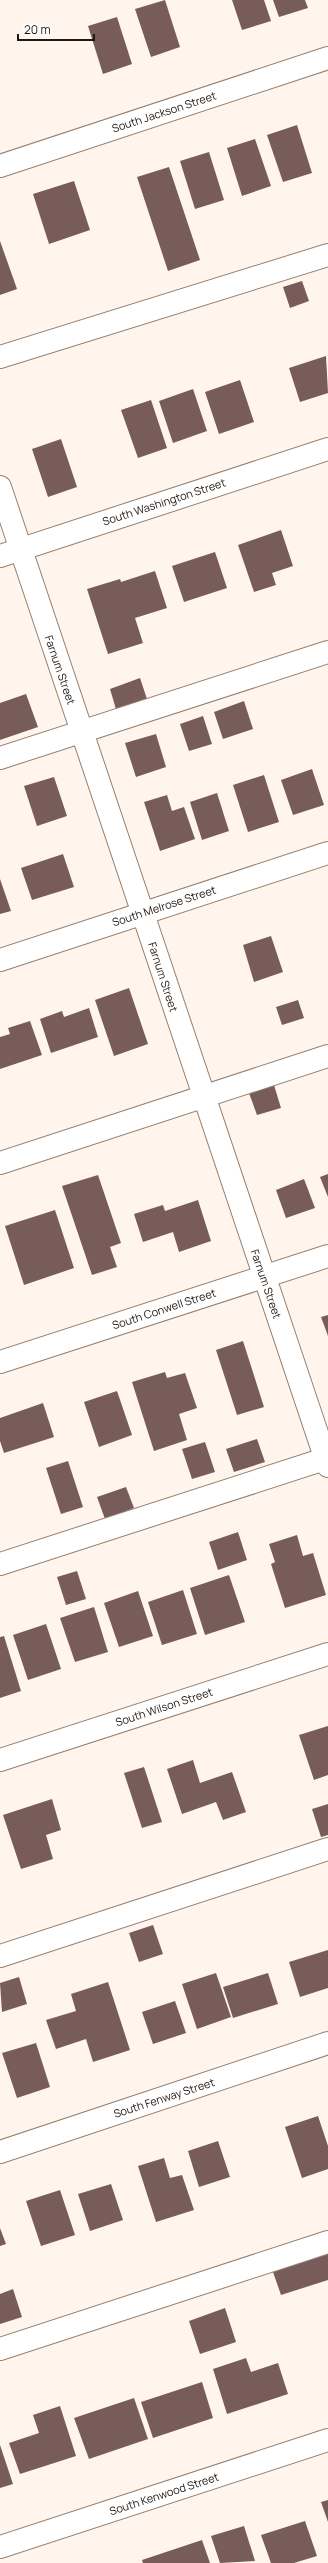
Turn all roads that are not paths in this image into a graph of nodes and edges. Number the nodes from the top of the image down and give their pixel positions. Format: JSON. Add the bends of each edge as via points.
{"nodes":[{"id":1,"x":328,"y":58,"type":"edge"},
{"id":2,"x":0,"y":166,"type":"edge"},
{"id":3,"x":328,"y":255,"type":"edge"},
{"id":4,"x":0,"y":357,"type":"edge"},
{"id":5,"x":328,"y":449,"type":"edge"},
{"id":6,"x":0,"y":487,"type":"edge"},
{"id":7,"x":10,"y":553,"type":"edge"},
{"id":8,"x":328,"y":652,"type":"edge"},
{"id":9,"x":80,"y":731,"type":"junction"},
{"id":10,"x":0,"y":758,"type":"edge"},
{"id":11,"x":328,"y":853,"type":"edge"},
{"id":12,"x":141,"y":912,"type":"junction"},
{"id":13,"x":0,"y":960,"type":"edge"},
{"id":14,"x":328,"y":1056,"type":"edge"},
{"id":15,"x":203,"y":1096,"type":"junction"},
{"id":16,"x":0,"y":1163,"type":"edge"},
{"id":17,"x":328,"y":1256,"type":"edge"},
{"id":18,"x":263,"y":1277,"type":"junction"},
{"id":19,"x":0,"y":1362,"type":"edge"},
{"id":20,"x":327,"y":1461,"type":"edge"},
{"id":21,"x":0,"y":1564,"type":"edge"},
{"id":22,"x":328,"y":1654,"type":"edge"},
{"id":23,"x":0,"y":1760,"type":"edge"},
{"id":24,"x":328,"y":1849,"type":"edge"},
{"id":25,"x":0,"y":1956,"type":"edge"},
{"id":26,"x":328,"y":2043,"type":"edge"},
{"id":27,"x":0,"y":2152,"type":"edge"},
{"id":28,"x":328,"y":2242,"type":"edge"},
{"id":29,"x":0,"y":2349,"type":"edge"},
{"id":30,"x":328,"y":2440,"type":"edge"},
{"id":31,"x":0,"y":2547,"type":"edge"}],
"edges":[{"from":1,"to":2,"type":"street","name":"South Jackson Street"},
{"from":3,"to":4,"type":"street"},
{"from":5,"to":7,"type":"street","name":"South Washington Street"},
{"from":6,"to":7,"type":"street","name":"Farnum Street"},
{"from":7,"to":9,"type":"street","name":"Farnum Street"},
{"from":8,"to":9,"type":"street"},
{"from":9,"to":10,"type":"street"},
{"from":9,"to":12,"type":"street","name":"Farnum Street"},
{"from":11,"to":12,"type":"street","name":"South Melrose Street"},
{"from":12,"to":13,"type":"street","name":"South Melrose Street"},
{"from":12,"to":15,"type":"street","name":"Farnum Street"},
{"from":14,"to":15,"type":"street"},
{"from":15,"to":16,"type":"street"},
{"from":15,"to":18,"type":"street","name":"Farnum Street"},
{"from":17,"to":18,"type":"street","name":"South Conwell Street"},
{"from":18,"to":19,"type":"street","name":"South Conwell Street"},
{"from":18,"to":20,"type":"street","name":"Farnum Street"},
{"from":20,"to":21,"type":"street"},
{"from":22,"to":23,"type":"street","name":"South Wilson Street"},
{"from":24,"to":25,"type":"street"},
{"from":26,"to":27,"type":"street","name":"South Fenway Street"},
{"from":28,"to":29,"type":"street"},
{"from":30,"to":31,"type":"street","name":"South Kenwood Street"}]}
